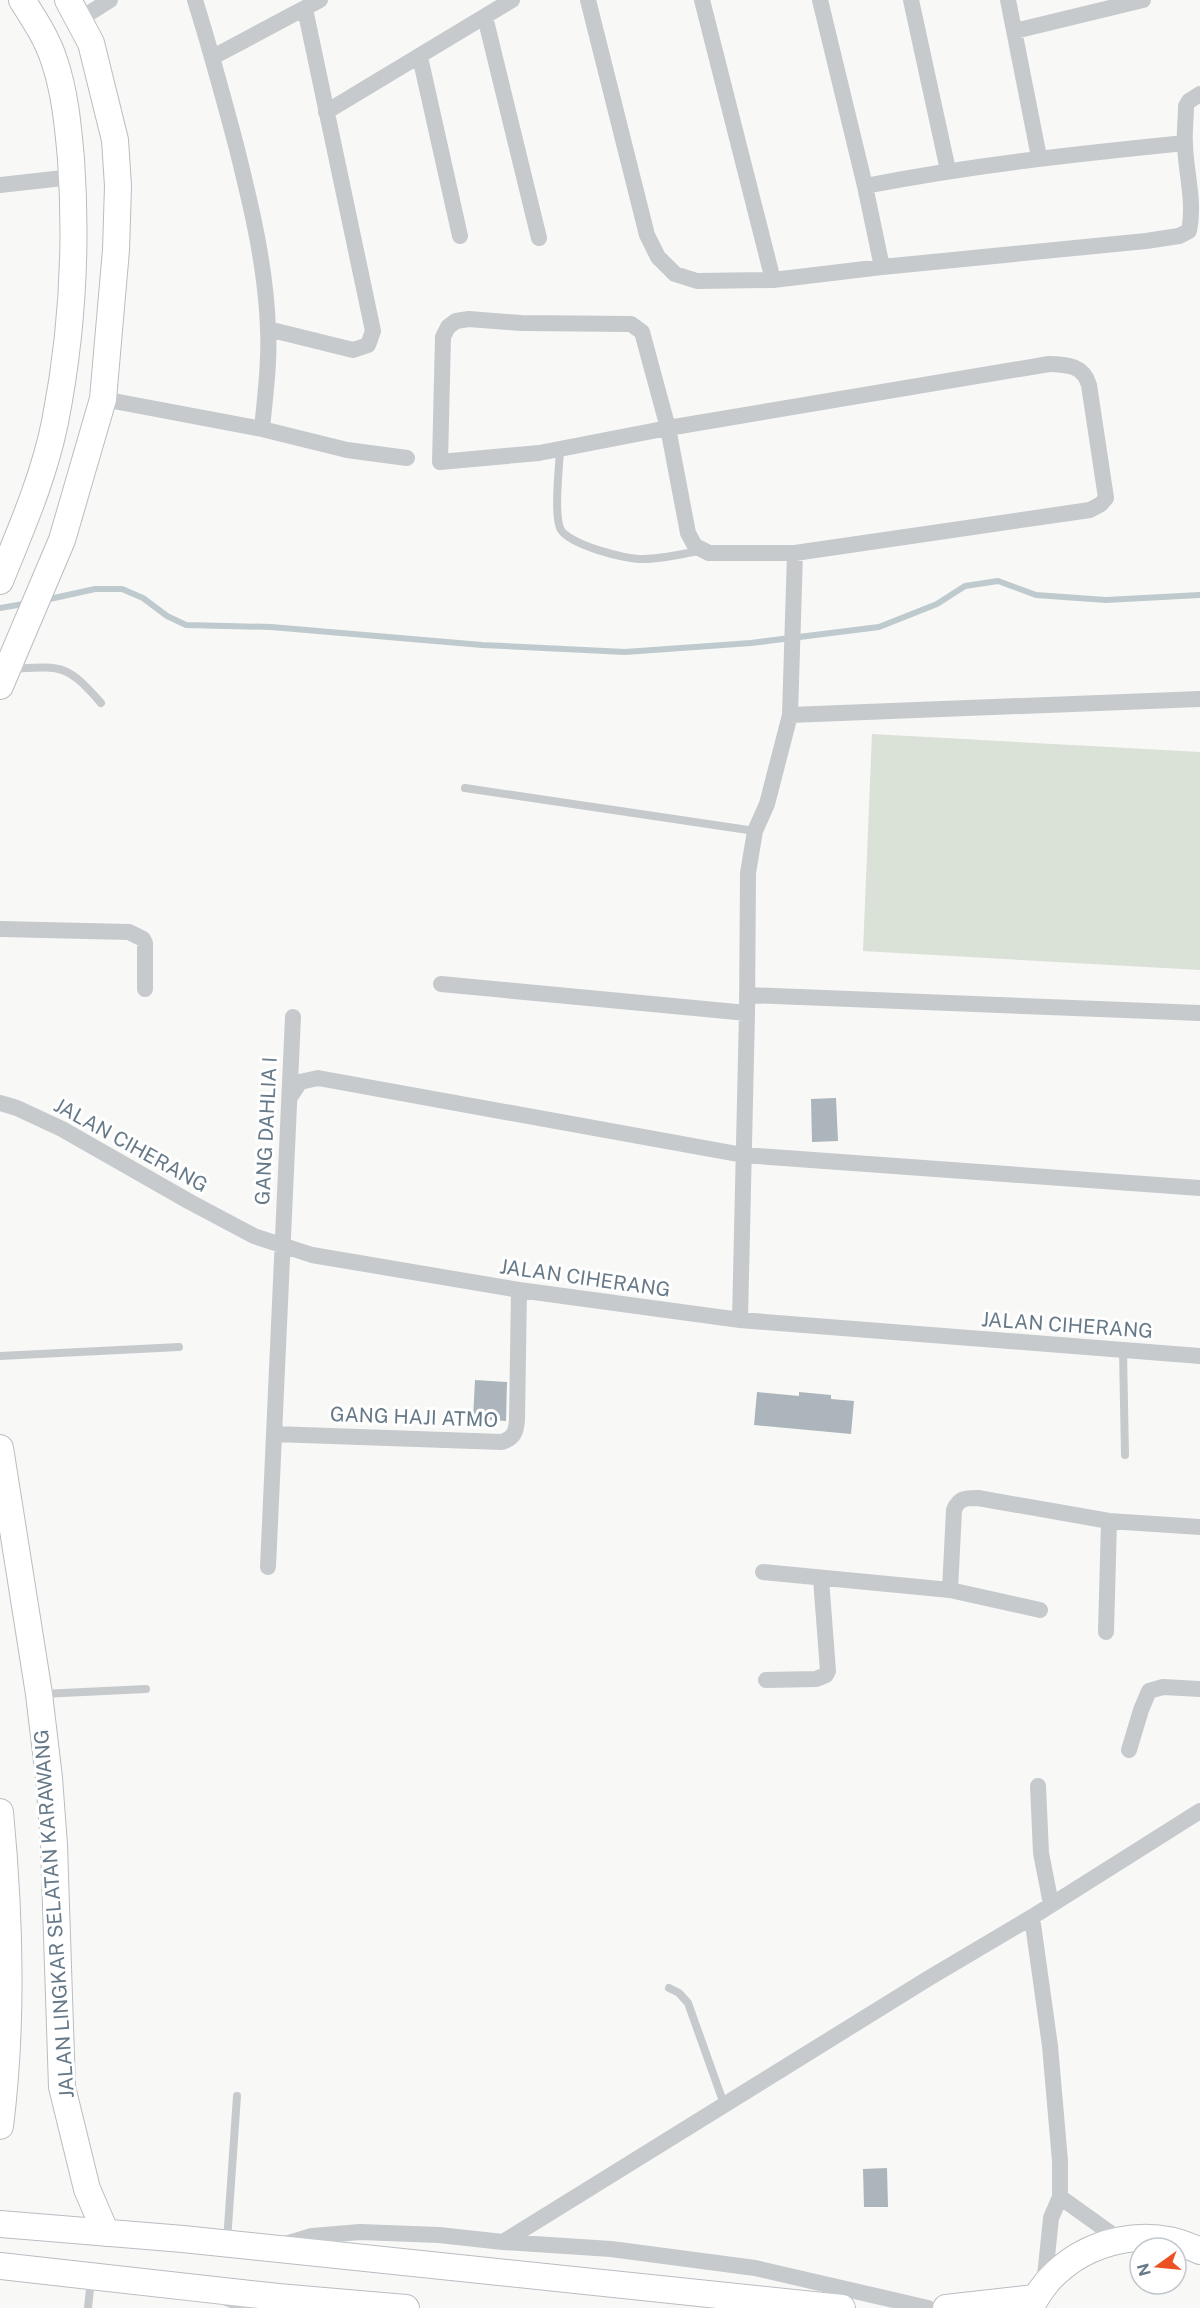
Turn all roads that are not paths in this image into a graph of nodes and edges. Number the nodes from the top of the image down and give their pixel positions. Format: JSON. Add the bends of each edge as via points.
{"nodes":[{"id":1,"x":22,"y":0,"type":"edge"},
{"id":2,"x":110,"y":0,"type":"edge"},
{"id":3,"x":195,"y":0,"type":"edge"},
{"id":4,"x":320,"y":0,"type":"edge"},
{"id":5,"x":512,"y":0,"type":"edge"},
{"id":6,"x":588,"y":0,"type":"edge"},
{"id":7,"x":702,"y":0,"type":"edge"},
{"id":8,"x":819,"y":0,"type":"edge"},
{"id":9,"x":911,"y":0,"type":"edge"},
{"id":10,"x":1008,"y":0,"type":"edge"},
{"id":11,"x":1143,"y":0,"type":"edge"},
{"id":12,"x":305,"y":9,"type":"junction"},
{"id":13,"x":74,"y":10,"type":"edge"},
{"id":14,"x":485,"y":17,"type":"junction"},
{"id":15,"x":1015,"y":31,"type":"junction"},
{"id":16,"x":213,"y":57,"type":"junction"},
{"id":17,"x":420,"y":57,"type":"junction"},
{"id":18,"x":1200,"y":94,"type":"edge"},
{"id":19,"x":326,"y":112,"type":"junction"},
{"id":20,"x":1185,"y":143,"type":"junction"},
{"id":21,"x":1039,"y":158,"type":"junction"},
{"id":22,"x":948,"y":170,"type":"junction"},
{"id":23,"x":72,"y":177,"type":"junction"},
{"id":24,"x":0,"y":185,"type":"edge"},
{"id":25,"x":865,"y":186,"type":"junction"},
{"id":26,"x":1195,"y":231,"type":"edge"},
{"id":27,"x":460,"y":236,"type":"dead end"},
{"id":28,"x":539,"y":238,"type":"dead end"},
{"id":29,"x":882,"y":267,"type":"junction"},
{"id":30,"x":773,"y":280,"type":"junction"},
{"id":31,"x":268,"y":329,"type":"junction"},
{"id":32,"x":103,"y":399,"type":"junction"},
{"id":33,"x":668,"y":428,"type":"junction"},
{"id":34,"x":262,"y":429,"type":"junction"},
{"id":35,"x":560,"y":450,"type":"junction"},
{"id":36,"x":407,"y":458,"type":"dead end"},
{"id":37,"x":701,"y":551,"type":"junction"},
{"id":38,"x":795,"y":553,"type":"junction"},
{"id":39,"x":0,"y":581,"type":"edge"},
{"id":40,"x":4,"y":678,"type":"edge"},
{"id":41,"x":1200,"y":699,"type":"edge"},
{"id":42,"x":101,"y":704,"type":"dead end"},
{"id":43,"x":790,"y":715,"type":"junction"},
{"id":44,"x":465,"y":788,"type":"dead end"},
{"id":45,"x":755,"y":831,"type":"junction"},
{"id":46,"x":0,"y":929,"type":"edge"},
{"id":47,"x":441,"y":984,"type":"dead end"},
{"id":48,"x":145,"y":989,"type":"dead end"},
{"id":49,"x":747,"y":995,"type":"junction"},
{"id":50,"x":747,"y":1013,"type":"junction"},
{"id":51,"x":1200,"y":1013,"type":"edge"},
{"id":52,"x":293,"y":1017,"type":"dead end"},
{"id":53,"x":290,"y":1097,"type":"junction"},
{"id":54,"x":0,"y":1103,"type":"edge"},
{"id":55,"x":743,"y":1155,"type":"junction"},
{"id":56,"x":1200,"y":1188,"type":"edge"},
{"id":57,"x":281,"y":1246,"type":"junction"},
{"id":58,"x":519,"y":1290,"type":"junction"},
{"id":59,"x":740,"y":1320,"type":"junction"},
{"id":60,"x":179,"y":1347,"type":"dead end"},
{"id":61,"x":1123,"y":1351,"type":"junction"},
{"id":62,"x":0,"y":1356,"type":"edge"},
{"id":63,"x":1200,"y":1356,"type":"edge"},
{"id":64,"x":274,"y":1434,"type":"junction"},
{"id":65,"x":0,"y":1448,"type":"edge"},
{"id":66,"x":1125,"y":1455,"type":"dead end"},
{"id":67,"x":1109,"y":1521,"type":"junction"},
{"id":68,"x":1200,"y":1527,"type":"edge"},
{"id":69,"x":268,"y":1566,"type":"dead end"},
{"id":70,"x":764,"y":1572,"type":"dead end"},
{"id":71,"x":821,"y":1579,"type":"junction"},
{"id":72,"x":950,"y":1590,"type":"junction"},
{"id":73,"x":1040,"y":1610,"type":"dead end"},
{"id":74,"x":1106,"y":1632,"type":"dead end"},
{"id":75,"x":766,"y":1680,"type":"dead end"},
{"id":76,"x":146,"y":1689,"type":"dead end"},
{"id":77,"x":1200,"y":1689,"type":"edge"},
{"id":78,"x":39,"y":1694,"type":"junction"},
{"id":79,"x":1129,"y":1750,"type":"dead end"},
{"id":80,"x":1038,"y":1786,"type":"dead end"},
{"id":81,"x":1200,"y":1811,"type":"edge"},
{"id":82,"x":0,"y":1812,"type":"edge"},
{"id":83,"x":1051,"y":1904,"type":"junction"},
{"id":84,"x":1032,"y":1917,"type":"junction"},
{"id":85,"x":669,"y":1988,"type":"dead end"},
{"id":86,"x":237,"y":2096,"type":"dead end"},
{"id":87,"x":724,"y":2104,"type":"junction"},
{"id":88,"x":0,"y":2126,"type":"edge"},
{"id":89,"x":1060,"y":2197,"type":"junction"},
{"id":90,"x":0,"y":2224,"type":"edge"},
{"id":91,"x":106,"y":2233,"type":"junction"},
{"id":92,"x":1120,"y":2240,"type":"junction"},
{"id":93,"x":503,"y":2242,"type":"junction"},
{"id":94,"x":227,"y":2244,"type":"junction"},
{"id":95,"x":267,"y":2249,"type":"junction"},
{"id":96,"x":1200,"y":2251,"type":"edge"},
{"id":97,"x":0,"y":2266,"type":"edge"},
{"id":98,"x":91,"y":2276,"type":"junction"},
{"id":99,"x":184,"y":2287,"type":"junction"},
{"id":100,"x":1036,"y":2298,"type":"edge"},
{"id":101,"x":88,"y":2308,"type":"edge"},
{"id":102,"x":243,"y":2308,"type":"edge"},
{"id":103,"x":406,"y":2308,"type":"edge"},
{"id":104,"x":842,"y":2308,"type":"edge"},
{"id":105,"x":928,"y":2308,"type":"edge"},
{"id":106,"x":946,"y":2308,"type":"edge"}],
"edges":[{"from":1,"to":23,"type":"main road","via":[[54,60],[69,128]]},
{"from":2,"to":13,"type":"street"},
{"from":3,"to":16,"type":"street"},
{"from":4,"to":12,"type":"street"},
{"from":5,"to":14,"type":"street"},
{"from":6,"to":30,"type":"street","via":[[647,235],[658,257],[675,274],[697,281]]},
{"from":7,"to":30,"type":"street"},
{"from":8,"to":25,"type":"street"},
{"from":9,"to":22,"type":"street"},
{"from":10,"to":15,"type":"street"},
{"from":11,"to":15,"type":"street"},
{"from":12,"to":16,"type":"street"},
{"from":12,"to":19,"type":"street"},
{"from":13,"to":32,"type":"main road","via":[[94,54],[115,140],[116,250]]},
{"from":14,"to":17,"type":"street"},
{"from":14,"to":28,"type":"street"},
{"from":15,"to":21,"type":"street"},
{"from":16,"to":31,"type":"street","via":[[256,231]]},
{"from":17,"to":19,"type":"street"},
{"from":17,"to":27,"type":"street"},
{"from":18,"to":20,"type":"street","via":[[1186,106]]},
{"from":19,"to":31,"type":"street","via":[[372,320],[371,339],[368,345],[353,350]]},
{"from":20,"to":21,"type":"street"},
{"from":20,"to":26,"type":"street"},
{"from":21,"to":22,"type":"street"},
{"from":22,"to":25,"type":"street"},
{"from":23,"to":24,"type":"street"},
{"from":23,"to":39,"type":"main road","via":[[70,314],[55,423],[38,481]]},
{"from":25,"to":29,"type":"street"},
{"from":26,"to":29,"type":"street","via":[[1146,242]]},
{"from":29,"to":30,"type":"street"},
{"from":31,"to":34,"type":"street"},
{"from":32,"to":34,"type":"street"},
{"from":32,"to":40,"type":"main road","via":[[62,540]]},
{"from":33,"to":35,"type":"street"},
{"from":33,"to":35,"type":"street","via":[[642,332],[635,325],[469,319],[448,327],[443,337],[440,462]]},
{"from":33,"to":37,"type":"street","via":[[688,533]]},
{"from":33,"to":38,"type":"street","via":[[1049,364],[1072,367],[1086,375],[1105,487],[1106,498],[1101,504],[1090,510]]},
{"from":34,"to":36,"type":"street","via":[[347,450]]},
{"from":35,"to":37,"type":"lane","via":[[558,519],[566,538],[610,554],[642,560]]},
{"from":37,"to":38,"type":"street"},
{"from":38,"to":43,"type":"street"},
{"from":40,"to":42,"type":"lane","via":[[39,668],[59,668],[80,679]]},
{"from":41,"to":43,"type":"street"},
{"from":43,"to":45,"type":"street","via":[[767,804]]},
{"from":44,"to":45,"type":"lane"},
{"from":45,"to":49,"type":"street","via":[[748,873]]},
{"from":46,"to":48,"type":"street","via":[[137,935],[145,943]]},
{"from":47,"to":50,"type":"street"},
{"from":49,"to":50,"type":"street"},
{"from":49,"to":51,"type":"street"},
{"from":50,"to":55,"type":"street"},
{"from":52,"to":53,"type":"street","name":"GANG DAHLIA I"},
{"from":53,"to":55,"type":"street","via":[[300,1082],[318,1078]]},
{"from":53,"to":57,"type":"street","name":"GANG DAHLIA I"},
{"from":54,"to":57,"type":"street","name":"JALAN CIHERANG","via":[[46,1121],[189,1202]]},
{"from":55,"to":56,"type":"street"},
{"from":55,"to":59,"type":"street"},
{"from":57,"to":58,"type":"street","name":"JALAN CIHERANG","via":[[312,1255]]},
{"from":57,"to":64,"type":"street","name":"GANG DAHLIA I"},
{"from":58,"to":59,"type":"street","name":"JALAN CIHERANG"},
{"from":58,"to":64,"type":"street","name":"GANG HAJI ATMO","via":[[517,1420],[516,1430],[508,1440]]},
{"from":59,"to":61,"type":"street","name":"JALAN CIHERANG"},
{"from":60,"to":62,"type":"lane"},
{"from":61,"to":63,"type":"street","name":"JALAN CIHERANG"},
{"from":61,"to":66,"type":"lane"},
{"from":64,"to":69,"type":"street","name":"GANG DAHLIA I"},
{"from":65,"to":78,"type":"main road","name":"JALAN LINGKAR SELATAN KARAWANG"},
{"from":67,"to":68,"type":"street"},
{"from":67,"to":72,"type":"street","via":[[978,1497],[963,1498],[954,1510]]},
{"from":67,"to":74,"type":"street"},
{"from":70,"to":71,"type":"street"},
{"from":71,"to":72,"type":"street"},
{"from":71,"to":75,"type":"street","via":[[826,1675],[816,1679]]},
{"from":72,"to":73,"type":"street"},
{"from":76,"to":78,"type":"lane"},
{"from":77,"to":79,"type":"street","via":[[1163,1687],[1149,1691]]},
{"from":78,"to":91,"type":"main road","name":"JALAN LINGKAR SELATAN KARAWANG","via":[[54,1845],[62,2087],[87,2189]]},
{"from":80,"to":83,"type":"street","via":[[1041,1853]]},
{"from":81,"to":83,"type":"street"},
{"from":82,"to":88,"type":"main road","via":[[8,1950],[7,2046]]},
{"from":83,"to":84,"type":"street"},
{"from":84,"to":87,"type":"street"},
{"from":84,"to":89,"type":"street","via":[[1059,2130]]},
{"from":85,"to":87,"type":"lane","via":[[688,2003]]},
{"from":86,"to":94,"type":"lane"},
{"from":87,"to":93,"type":"street"},
{"from":89,"to":92,"type":"street"},
{"from":89,"to":100,"type":"street","via":[[1051,2218]]},
{"from":90,"to":91,"type":"main road"},
{"from":91,"to":94,"type":"main road"},
{"from":92,"to":96,"type":"main road","via":[[1169,2240]]},
{"from":92,"to":100,"type":"main road","via":[[1078,2256],[1054,2275]]},
{"from":93,"to":95,"type":"street","via":[[360,2232],[312,2236]]},
{"from":93,"to":105,"type":"street","via":[[611,2249],[755,2268]]},
{"from":94,"to":95,"type":"main road"},
{"from":95,"to":104,"type":"main road"},
{"from":97,"to":98,"type":"main road"},
{"from":98,"to":99,"type":"main road"},
{"from":98,"to":101,"type":"lane"},
{"from":99,"to":102,"type":"lane"},
{"from":99,"to":103,"type":"main road"},
{"from":100,"to":106,"type":"main road"}]}
